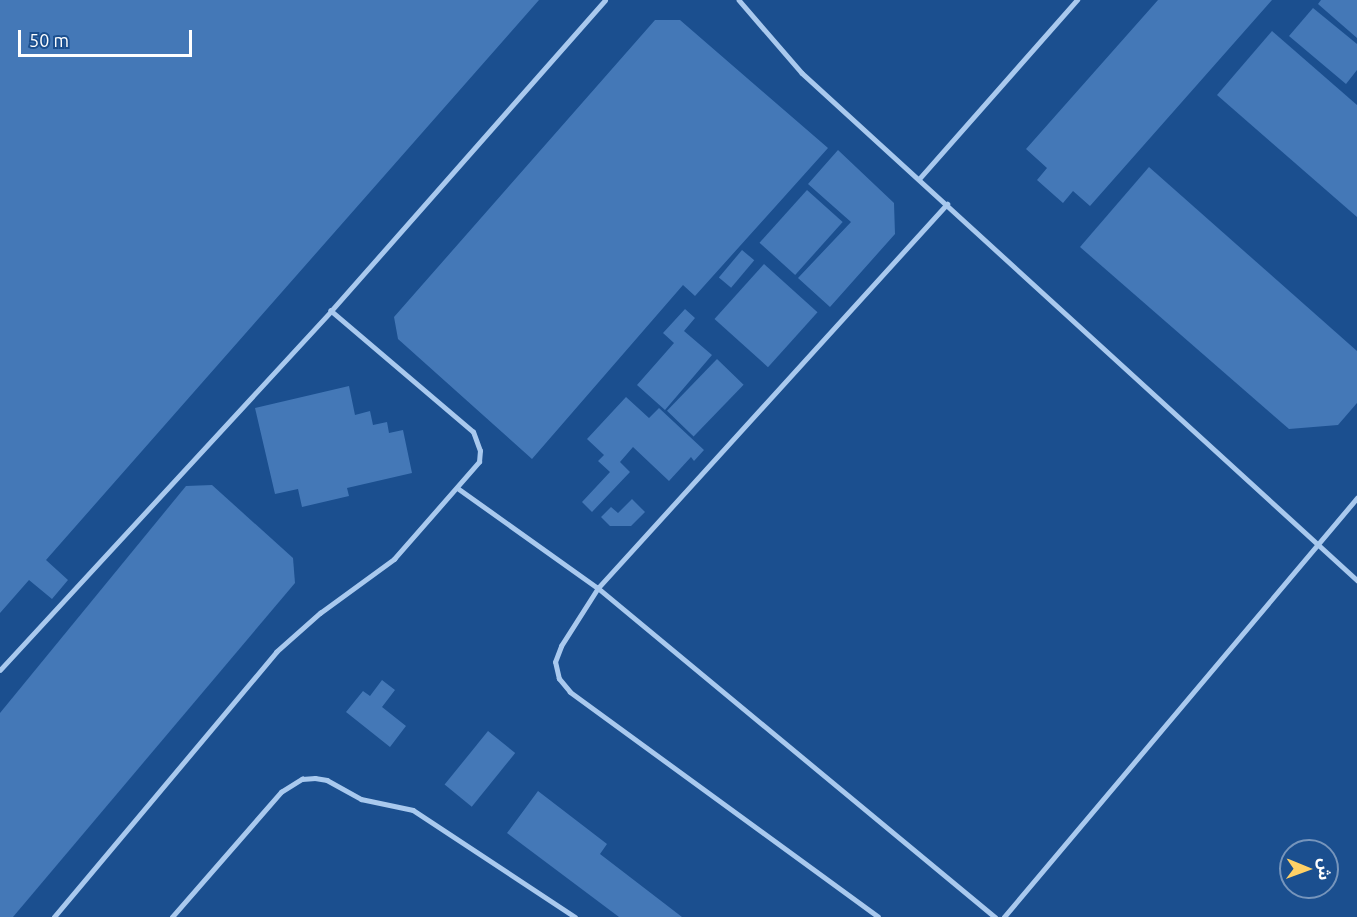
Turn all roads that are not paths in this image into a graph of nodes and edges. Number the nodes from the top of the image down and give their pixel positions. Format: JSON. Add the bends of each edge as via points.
{"nodes":[{"id":1,"x":604,"y":0,"type":"edge"},
{"id":2,"x":739,"y":0,"type":"edge"},
{"id":3,"x":1077,"y":0,"type":"edge"},
{"id":4,"x":919,"y":179,"type":"junction"},
{"id":5,"x":947,"y":204,"type":"junction"},
{"id":6,"x":331,"y":311,"type":"junction"},
{"id":7,"x":459,"y":489,"type":"junction"},
{"id":8,"x":1357,"y":498,"type":"edge"},
{"id":9,"x":1317,"y":544,"type":"junction"},
{"id":10,"x":1357,"y":580,"type":"edge"},
{"id":11,"x":598,"y":588,"type":"junction"},
{"id":12,"x":0,"y":670,"type":"edge"},
{"id":13,"x":54,"y":917,"type":"edge"},
{"id":14,"x":172,"y":917,"type":"edge"},
{"id":15,"x":575,"y":917,"type":"edge"},
{"id":16,"x":878,"y":917,"type":"edge"},
{"id":17,"x":995,"y":917,"type":"edge"},
{"id":18,"x":1004,"y":917,"type":"edge"}],
"edges":[{"from":1,"to":6,"type":"lane"},
{"from":2,"to":4,"type":"lane","via":[[802,73]]},
{"from":3,"to":4,"type":"lane"},
{"from":4,"to":5,"type":"lane"},
{"from":5,"to":9,"type":"lane"},
{"from":5,"to":11,"type":"lane"},
{"from":6,"to":7,"type":"lane","via":[[473,432],[479,462]]},
{"from":6,"to":12,"type":"lane"},
{"from":7,"to":11,"type":"lane"},
{"from":7,"to":13,"type":"lane","via":[[394,559],[320,613],[276,652]]},
{"from":8,"to":9,"type":"lane"},
{"from":9,"to":10,"type":"lane"},
{"from":9,"to":18,"type":"lane"},
{"from":11,"to":16,"type":"lane","via":[[557,654],[556,671],[563,686]]},
{"from":11,"to":17,"type":"lane"},
{"from":14,"to":15,"type":"lane","via":[[280,792],[302,779],[315,778],[327,780],[361,799],[413,810]]}]}
